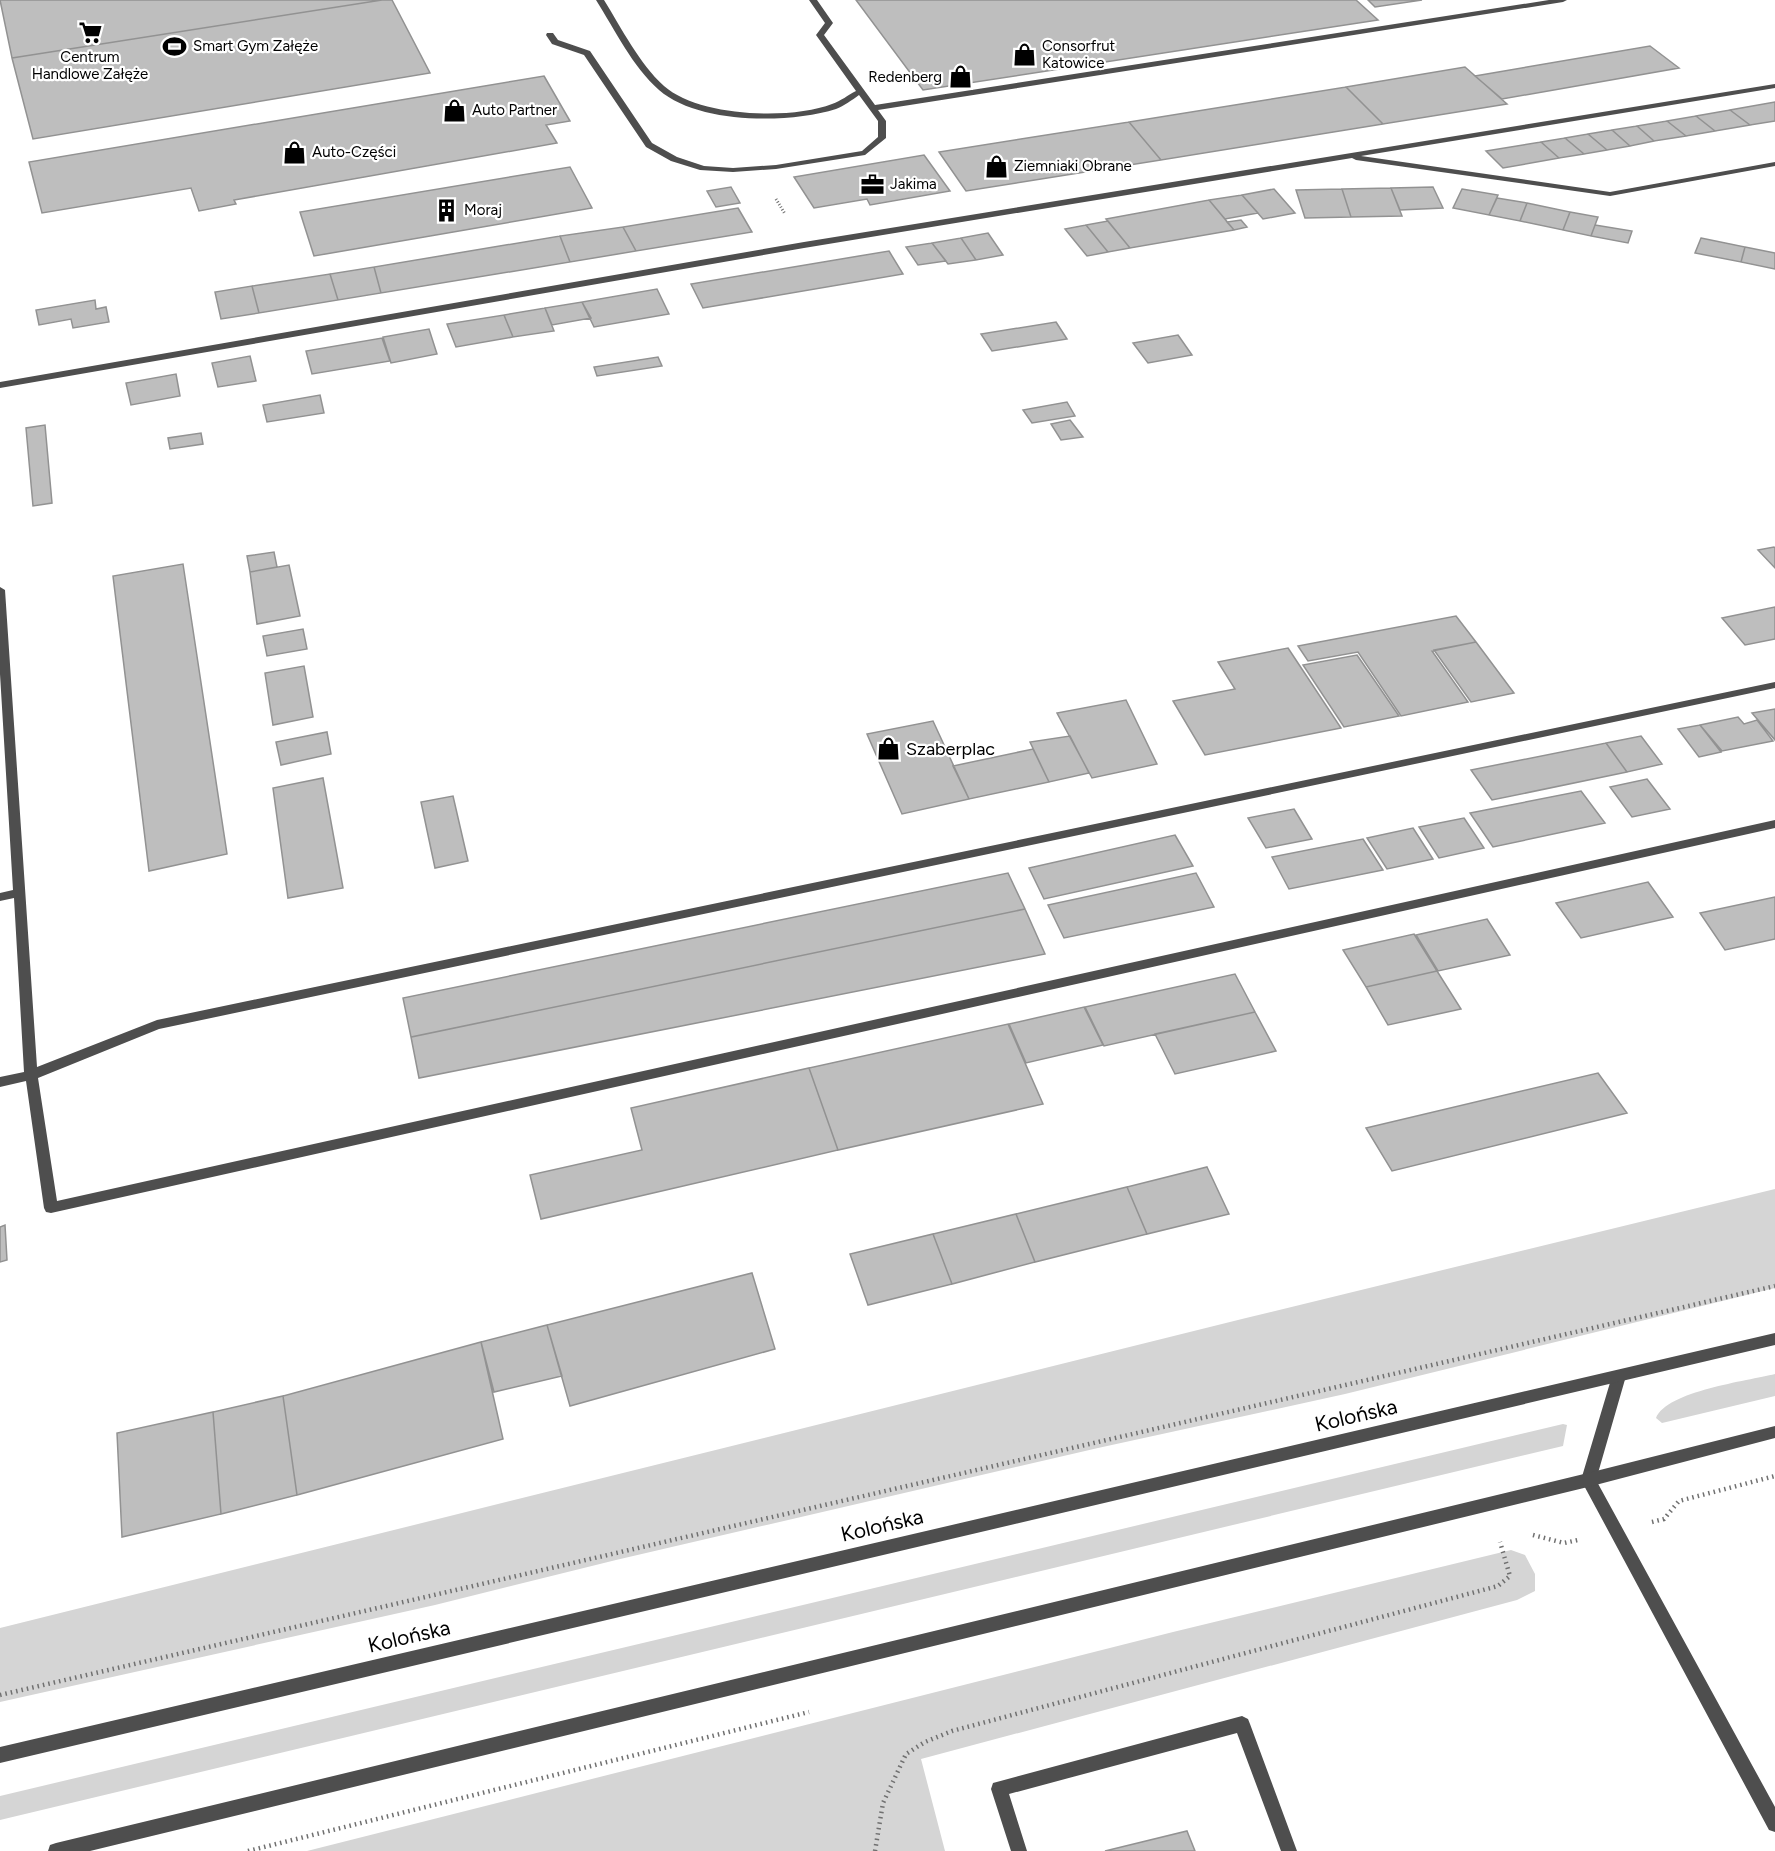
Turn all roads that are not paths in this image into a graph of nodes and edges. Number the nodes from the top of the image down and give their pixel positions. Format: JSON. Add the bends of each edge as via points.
{"nodes":[{"id":1,"x":600,"y":0,"type":"edge"},
{"id":2,"x":813,"y":0,"type":"edge"},
{"id":3,"x":1563,"y":0,"type":"edge"},
{"id":4,"x":550,"y":35,"type":"dead end"},
{"id":5,"x":1775,"y":86,"type":"edge"},
{"id":6,"x":861,"y":92,"type":"junction"},
{"id":7,"x":873,"y":108,"type":"junction"},
{"id":8,"x":1342,"y":156,"type":"junction"},
{"id":9,"x":1775,"y":164,"type":"edge"},
{"id":10,"x":0,"y":385,"type":"edge"},
{"id":11,"x":0,"y":590,"type":"edge"},
{"id":12,"x":1775,"y":685,"type":"edge"},
{"id":13,"x":1775,"y":824,"type":"edge"},
{"id":14,"x":20,"y":893,"type":"junction"},
{"id":15,"x":0,"y":897,"type":"edge"},
{"id":16,"x":31,"y":1075,"type":"junction"},
{"id":17,"x":0,"y":1082,"type":"edge"},
{"id":18,"x":1775,"y":1339,"type":"edge"},
{"id":19,"x":1618,"y":1376,"type":"junction"},
{"id":20,"x":1775,"y":1432,"type":"edge"},
{"id":21,"x":1588,"y":1480,"type":"junction"},
{"id":22,"x":0,"y":1755,"type":"edge"},
{"id":23,"x":1775,"y":1824,"type":"edge"},
{"id":24,"x":56,"y":1851,"type":"edge"},
{"id":25,"x":1019,"y":1851,"type":"edge"},
{"id":26,"x":1289,"y":1851,"type":"edge"}],
"edges":[{"from":1,"to":6,"type":"street","via":[[653,79],[665,91],[691,105],[767,117],[834,106]]},
{"from":2,"to":6,"type":"street","via":[[829,23],[820,35]]},
{"from":3,"to":7,"type":"street"},
{"from":4,"to":7,"type":"street","via":[[555,42],[587,53],[649,145],[674,159],[703,168],[757,168],[865,153],[882,138],[882,121]]},
{"from":5,"to":8,"type":"street"},
{"from":6,"to":7,"type":"street"},
{"from":8,"to":9,"type":"street","via":[[1610,194]]},
{"from":8,"to":10,"type":"street"},
{"from":11,"to":14,"type":"street"},
{"from":12,"to":16,"type":"street","via":[[157,1025]]},
{"from":13,"to":16,"type":"street","via":[[51,1208]]},
{"from":14,"to":15,"type":"street"},
{"from":14,"to":16,"type":"street"},
{"from":16,"to":17,"type":"street"},
{"from":18,"to":19,"type":"street","name":"Kolońska"},
{"from":19,"to":21,"type":"street"},
{"from":19,"to":22,"type":"street","name":"Kolońska"},
{"from":20,"to":21,"type":"street"},
{"from":21,"to":23,"type":"street"},
{"from":21,"to":24,"type":"street"},
{"from":25,"to":26,"type":"street","via":[[999,1789],[1242,1724]]}]}
